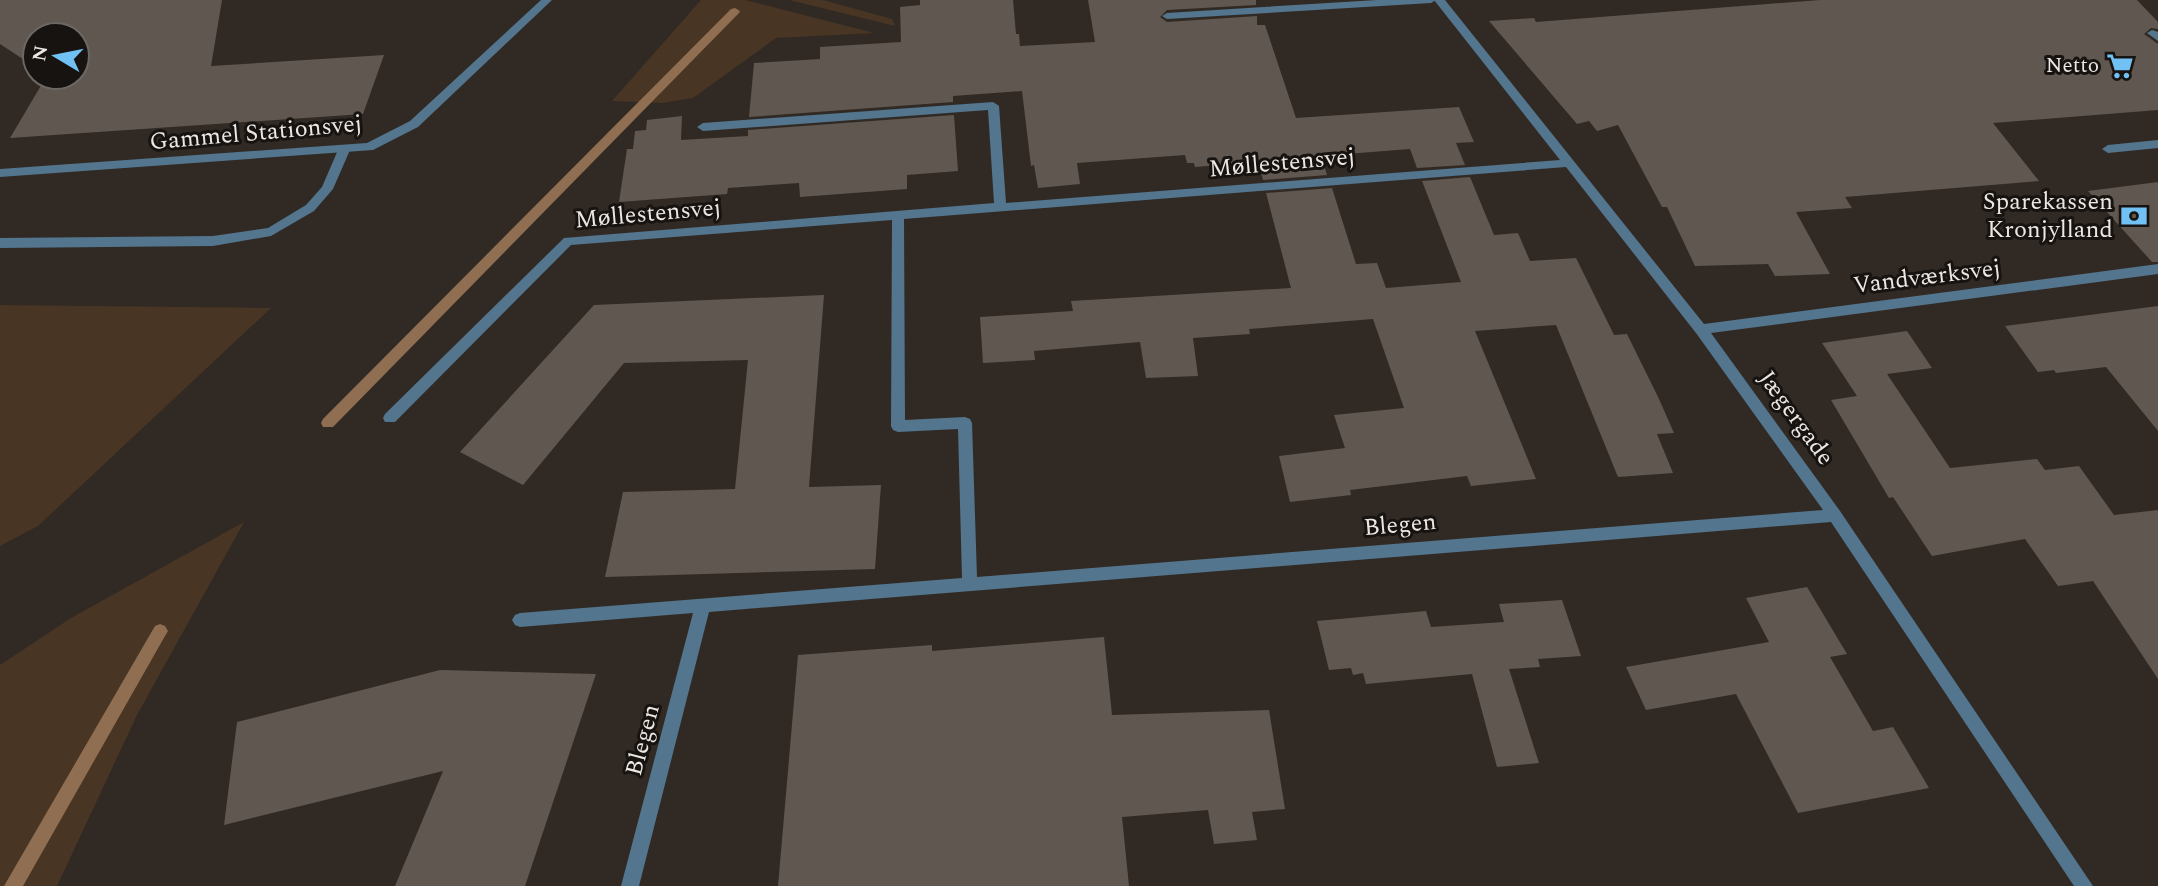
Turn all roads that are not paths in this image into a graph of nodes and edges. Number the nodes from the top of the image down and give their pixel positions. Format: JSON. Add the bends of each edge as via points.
{"nodes":[{"id":1,"x":547,"y":0,"type":"edge"},
{"id":2,"x":1431,"y":0,"type":"edge"},
{"id":3,"x":1439,"y":0,"type":"edge"},
{"id":4,"x":1167,"y":16,"type":"dead end"},
{"id":5,"x":703,"y":127,"type":"dead end"},
{"id":6,"x":2158,"y":144,"type":"edge"},
{"id":7,"x":2108,"y":149,"type":"dead end"},
{"id":8,"x":344,"y":150,"type":"junction"},
{"id":9,"x":1569,"y":163,"type":"junction"},
{"id":10,"x":0,"y":173,"type":"edge"},
{"id":11,"x":1000,"y":209,"type":"junction"},
{"id":12,"x":898,"y":218,"type":"junction"},
{"id":13,"x":0,"y":243,"type":"edge"},
{"id":14,"x":2158,"y":269,"type":"edge"},
{"id":15,"x":1701,"y":329,"type":"junction"},
{"id":16,"x":390,"y":418,"type":"dead end"},
{"id":17,"x":1835,"y":515,"type":"junction"},
{"id":18,"x":970,"y":584,"type":"junction"},
{"id":19,"x":703,"y":606,"type":"junction"},
{"id":20,"x":520,"y":620,"type":"dead end"},
{"id":21,"x":630,"y":886,"type":"edge"},
{"id":22,"x":2084,"y":886,"type":"edge"}],
"edges":[{"from":1,"to":8,"type":"street","name":"Gammel Stationsvej","via":[[414,124],[369,147]]},
{"from":2,"to":4,"type":"street"},
{"from":3,"to":9,"type":"street","name":"Jægergade"},
{"from":5,"to":11,"type":"street","via":[[993,106]]},
{"from":6,"to":7,"type":"street"},
{"from":8,"to":10,"type":"street","name":"Gammel Stationsvej"},
{"from":8,"to":13,"type":"street","via":[[327,189],[310,208],[271,232],[213,241]]},
{"from":9,"to":11,"type":"street","name":"Møllestensvej"},
{"from":9,"to":15,"type":"street","name":"Jægergade"},
{"from":11,"to":12,"type":"street","name":"Møllestensvej"},
{"from":12,"to":16,"type":"street","name":"Møllestensvej","via":[[568,241]]},
{"from":12,"to":18,"type":"street","via":[[898,426],[965,423]]},
{"from":14,"to":15,"type":"street","name":"Vandværksvej"},
{"from":15,"to":17,"type":"street","name":"Jægergade"},
{"from":17,"to":18,"type":"street","name":"Blegen"},
{"from":17,"to":22,"type":"street","name":"Jægergade"},
{"from":18,"to":19,"type":"street","name":"Blegen"},
{"from":19,"to":20,"type":"street","name":"Blegen"},
{"from":19,"to":21,"type":"street","name":"Blegen"}]}
